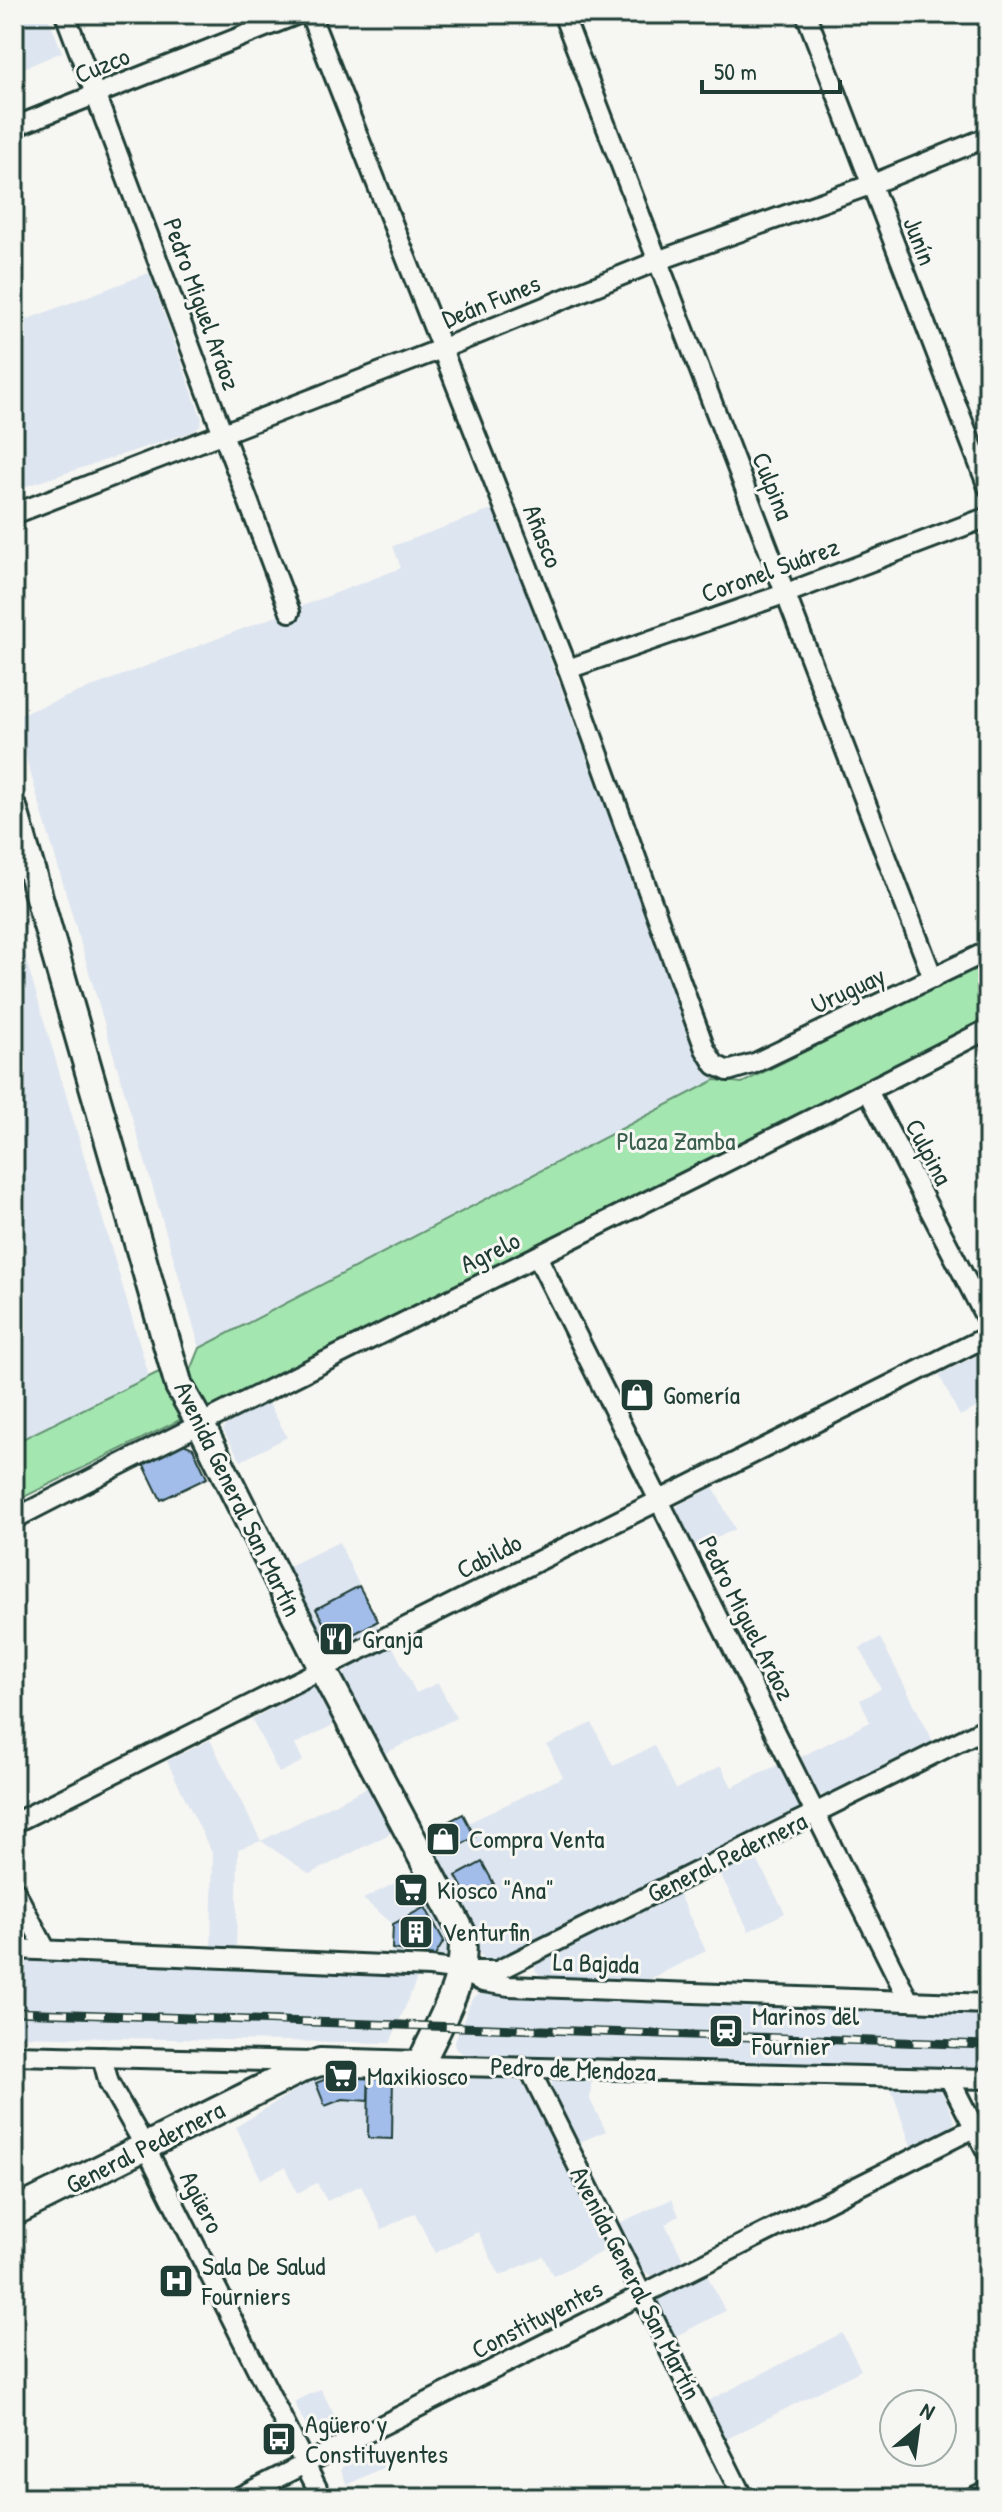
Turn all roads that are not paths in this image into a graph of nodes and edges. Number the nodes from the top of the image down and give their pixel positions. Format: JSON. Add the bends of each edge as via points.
{"nodes":[{"id":1,"x":65,"y":14,"type":"edge"},
{"id":2,"x":298,"y":14,"type":"edge"},
{"id":3,"x":310,"y":14,"type":"edge"},
{"id":4,"x":563,"y":14,"type":"edge"},
{"id":5,"x":806,"y":14,"type":"edge"},
{"id":6,"x":97,"y":95,"type":"junction"},
{"id":7,"x":14,"y":127,"type":"edge"},
{"id":8,"x":988,"y":137,"type":"edge"},
{"id":9,"x":870,"y":185,"type":"junction"},
{"id":10,"x":657,"y":261,"type":"junction"},
{"id":11,"x":441,"y":349,"type":"junction"},
{"id":12,"x":221,"y":433,"type":"junction"},
{"id":13,"x":988,"y":487,"type":"edge"},
{"id":14,"x":14,"y":514,"type":"edge"},
{"id":15,"x":988,"y":517,"type":"edge"},
{"id":16,"x":787,"y":593,"type":"junction"},
{"id":17,"x":290,"y":612,"type":"dead end"},
{"id":18,"x":568,"y":669,"type":"junction"},
{"id":19,"x":14,"y":810,"type":"edge"},
{"id":20,"x":988,"y":951,"type":"edge"},
{"id":21,"x":933,"y":978,"type":"junction"},
{"id":22,"x":988,"y":1029,"type":"edge"},
{"id":23,"x":728,"y":1071,"type":"joint"},
{"id":24,"x":868,"y":1091,"type":"junction"},
{"id":25,"x":538,"y":1258,"type":"junction"},
{"id":26,"x":988,"y":1322,"type":"edge"},
{"id":27,"x":988,"y":1336,"type":"edge"},
{"id":28,"x":200,"y":1423,"type":"junction"},
{"id":29,"x":659,"y":1499,"type":"junction"},
{"id":30,"x":14,"y":1519,"type":"edge"},
{"id":31,"x":323,"y":1670,"type":"junction"},
{"id":32,"x":988,"y":1727,"type":"edge"},
{"id":33,"x":816,"y":1813,"type":"junction"},
{"id":34,"x":14,"y":1823,"type":"edge"},
{"id":35,"x":14,"y":1889,"type":"edge"},
{"id":36,"x":14,"y":1949,"type":"edge"},
{"id":37,"x":46,"y":1950,"type":"junction"},
{"id":38,"x":462,"y":1971,"type":"junction"},
{"id":39,"x":909,"y":2001,"type":"junction"},
{"id":40,"x":988,"y":2004,"type":"edge"},
{"id":41,"x":14,"y":2055,"type":"edge"},
{"id":42,"x":102,"y":2057,"type":"junction"},
{"id":43,"x":320,"y":2062,"type":"junction"},
{"id":44,"x":420,"y":2065,"type":"junction"},
{"id":45,"x":529,"y":2068,"type":"junction"},
{"id":46,"x":949,"y":2078,"type":"junction"},
{"id":47,"x":988,"y":2079,"type":"edge"},
{"id":48,"x":981,"y":2125,"type":"edge"},
{"id":49,"x":146,"y":2148,"type":"junction"},
{"id":50,"x":988,"y":2154,"type":"edge"},
{"id":51,"x":14,"y":2212,"type":"edge"},
{"id":52,"x":642,"y":2295,"type":"junction"},
{"id":53,"x":305,"y":2464,"type":"junction"},
{"id":54,"x":988,"y":2490,"type":"edge"},
{"id":55,"x":237,"y":2498,"type":"edge"},
{"id":56,"x":322,"y":2498,"type":"edge"},
{"id":57,"x":743,"y":2498,"type":"edge"},
{"id":58,"x":972,"y":2498,"type":"edge"}],
"edges":[{"from":1,"to":6,"type":"street","name":"Pedro Miguel Aráoz"},
{"from":2,"to":6,"type":"street","name":"Cuzco"},
{"from":3,"to":11,"type":"street","name":"Añasco"},
{"from":4,"to":10,"type":"street","name":"Culpina"},
{"from":5,"to":9,"type":"street","name":"Junín"},
{"from":6,"to":7,"type":"street","name":"Cuzco"},
{"from":6,"to":12,"type":"street","name":"Pedro Miguel Aráoz"},
{"from":8,"to":9,"type":"street","name":"Deán Funes"},
{"from":9,"to":10,"type":"street","name":"Deán Funes"},
{"from":9,"to":13,"type":"street","name":"Junín"},
{"from":10,"to":11,"type":"street","name":"Deán Funes"},
{"from":10,"to":16,"type":"street","name":"Culpina"},
{"from":11,"to":12,"type":"street","name":"Deán Funes"},
{"from":11,"to":18,"type":"street","name":"Añasco"},
{"from":12,"to":14,"type":"street","name":"Deán Funes"},
{"from":12,"to":17,"type":"street","name":"Pedro Miguel Aráoz"},
{"from":15,"to":16,"type":"street","name":"Coronel Suárez"},
{"from":16,"to":18,"type":"street","name":"Coronel Suárez"},
{"from":16,"to":21,"type":"street","name":"Culpina"},
{"from":18,"to":23,"type":"street","name":"Añasco","via":[[705,1049],[715,1065]]},
{"from":19,"to":28,"type":"street","name":"Avenida General San Martín","via":[[179,1386]]},
{"from":20,"to":21,"type":"street","name":"Uruguay"},
{"from":21,"to":23,"type":"street","name":"Uruguay"},
{"from":22,"to":24,"type":"street","name":"Agrelo"},
{"from":24,"to":25,"type":"street","name":"Agrelo"},
{"from":24,"to":26,"type":"street","name":"Culpina"},
{"from":25,"to":28,"type":"street","name":"Agrelo"},
{"from":25,"to":29,"type":"street","name":"Pedro Miguel Aráoz"},
{"from":27,"to":29,"type":"street","name":"Cabildo"},
{"from":28,"to":30,"type":"street","name":"Agrelo"},
{"from":28,"to":31,"type":"street","name":"Avenida General San Martín"},
{"from":29,"to":31,"type":"street","name":"Cabildo"},
{"from":29,"to":33,"type":"street","name":"Pedro Miguel Aráoz"},
{"from":31,"to":34,"type":"street","name":"Cabildo"},
{"from":31,"to":38,"type":"street","name":"Avenida General San Martín","via":[[461,1931]]},
{"from":32,"to":33,"type":"street","name":"General Pedernera"},
{"from":33,"to":38,"type":"street","name":"General Pedernera","via":[[497,1971]]},
{"from":33,"to":39,"type":"street","name":"Pedro Miguel Aráoz"},
{"from":35,"to":37,"type":"street"},
{"from":36,"to":37,"type":"street","name":"La Bajada"},
{"from":37,"to":38,"type":"street","name":"La Bajada"},
{"from":38,"to":39,"type":"street","name":"La Bajada","via":[[483,1982],[509,1986]]},
{"from":38,"to":44,"type":"street","name":"Avenida General San Martín"},
{"from":39,"to":40,"type":"street","name":"La Bajada"},
{"from":41,"to":42,"type":"street","name":"Pedro de Mendoza"},
{"from":42,"to":43,"type":"street","name":"Pedro de Mendoza"},
{"from":42,"to":49,"type":"street","name":"Agüero","via":[[109,2083]]},
{"from":43,"to":44,"type":"street","name":"Pedro de Mendoza"},
{"from":43,"to":49,"type":"street","name":"General Pedernera"},
{"from":44,"to":45,"type":"street","name":"Pedro de Mendoza"},
{"from":45,"to":46,"type":"street","name":"Pedro de Mendoza"},
{"from":45,"to":52,"type":"street","name":"Avenida General San Martín"},
{"from":46,"to":47,"type":"street","name":"Pedro de Mendoza"},
{"from":46,"to":48,"type":"street"},
{"from":48,"to":50,"type":"street"},
{"from":48,"to":52,"type":"street","name":"Constituyentes"},
{"from":49,"to":51,"type":"street","name":"General Pedernera"},
{"from":49,"to":53,"type":"street","name":"Agüero"},
{"from":52,"to":53,"type":"street","name":"Constituyentes"},
{"from":52,"to":57,"type":"street","name":"Avenida General San Martín"},
{"from":53,"to":55,"type":"street","name":"Constituyentes"},
{"from":53,"to":56,"type":"street","name":"Agüero"},
{"from":54,"to":58,"type":"street"}]}
